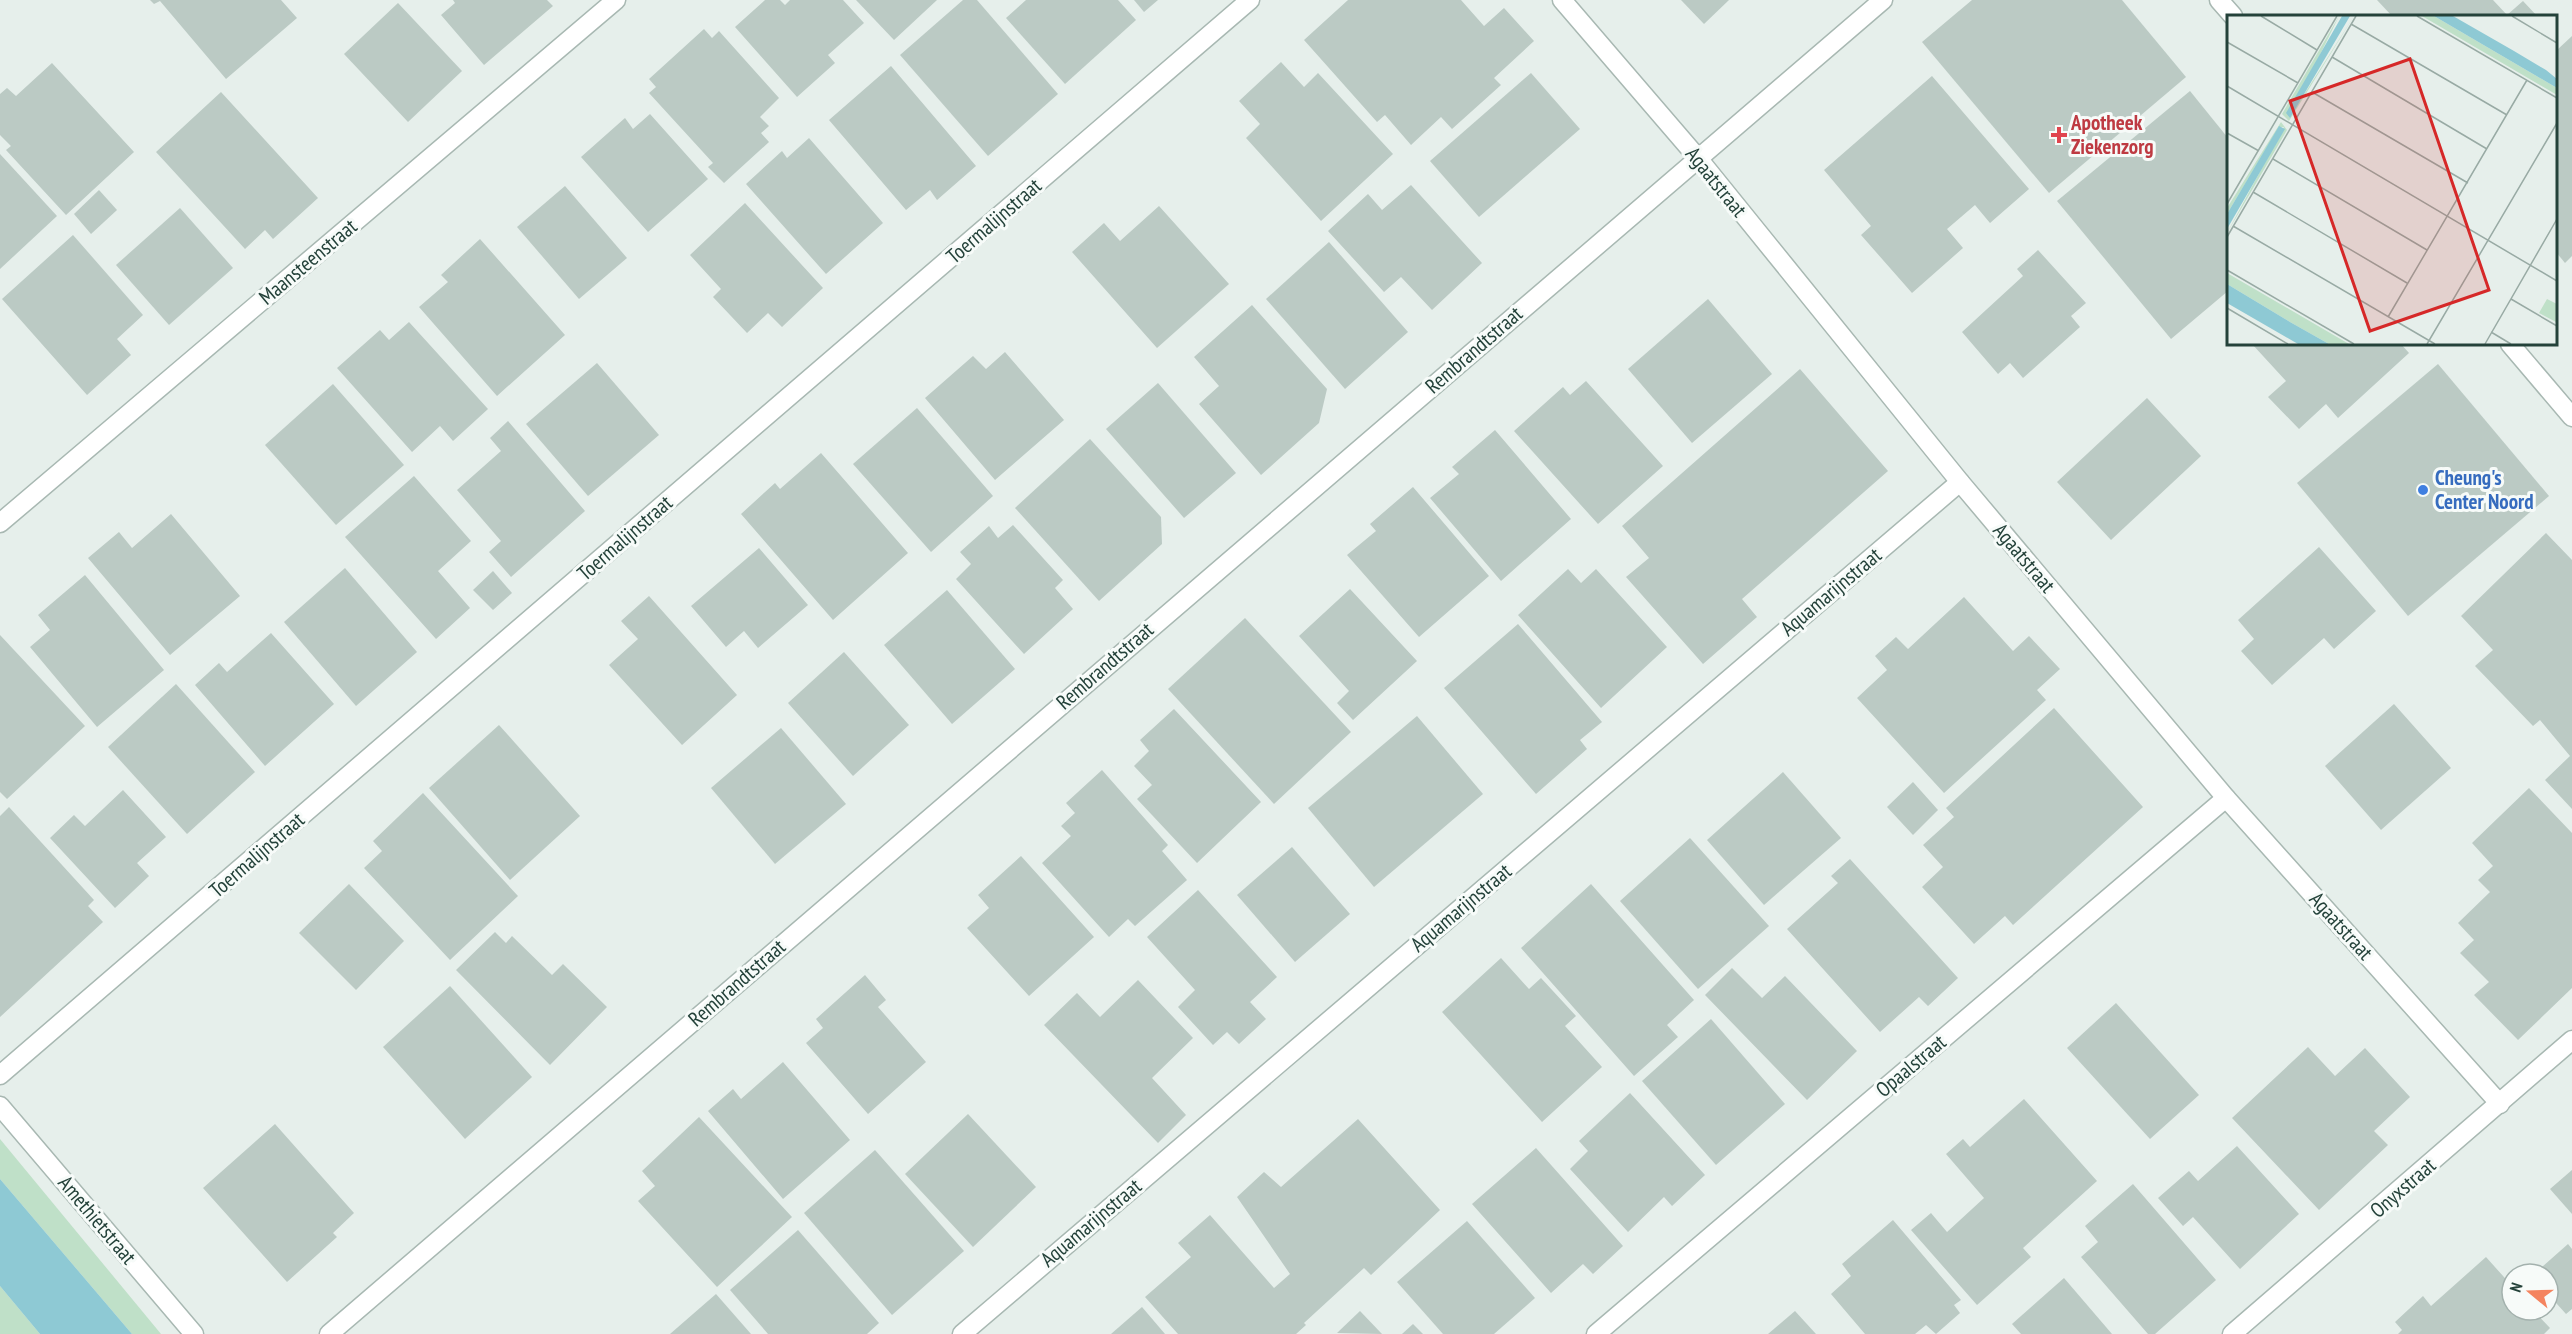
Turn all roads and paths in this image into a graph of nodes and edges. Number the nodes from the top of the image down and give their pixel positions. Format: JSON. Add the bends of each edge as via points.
{"nodes":[{"id":1,"x":616,"y":0,"type":"edge"},
{"id":2,"x":1250,"y":0,"type":"edge"},
{"id":3,"x":1562,"y":0,"type":"edge"},
{"id":4,"x":1883,"y":0,"type":"edge"},
{"id":5,"x":2220,"y":0,"type":"edge"},
{"id":6,"x":2233,"y":15,"type":"edge"},
{"id":7,"x":1697,"y":158,"type":"junction"},
{"id":8,"x":2511,"y":345,"type":"edge"},
{"id":9,"x":2572,"y":417,"type":"edge"},
{"id":10,"x":1960,"y":482,"type":"junction"},
{"id":11,"x":0,"y":523,"type":"edge"},
{"id":12,"x":2226,"y":798,"type":"junction"},
{"id":13,"x":2572,"y":1040,"type":"edge"},
{"id":14,"x":0,"y":1075,"type":"edge"},
{"id":15,"x":2500,"y":1104,"type":"junction"},
{"id":16,"x":0,"y":1106,"type":"edge"},
{"id":17,"x":194,"y":1334,"type":"edge"},
{"id":18,"x":329,"y":1334,"type":"edge"},
{"id":19,"x":962,"y":1334,"type":"edge"},
{"id":20,"x":1596,"y":1334,"type":"edge"},
{"id":21,"x":2232,"y":1334,"type":"edge"}],
"edges":[{"from":1,"to":11,"type":"street","name":"Maansteenstraat"},
{"from":2,"to":14,"type":"street","name":"Toermalijnstraat"},
{"from":3,"to":7,"type":"street","name":"Agaatstraat"},
{"from":4,"to":7,"type":"street","name":"Rembrandtstraat"},
{"from":5,"to":6,"type":"street"},
{"from":7,"to":10,"type":"street","name":"Agaatstraat"},
{"from":7,"to":18,"type":"street","name":"Rembrandtstraat"},
{"from":8,"to":9,"type":"street"},
{"from":10,"to":12,"type":"street","name":"Agaatstraat"},
{"from":10,"to":19,"type":"street","name":"Aquamarijnstraat"},
{"from":12,"to":15,"type":"street","name":"Agaatstraat"},
{"from":12,"to":20,"type":"street","name":"Opaalstraat"},
{"from":13,"to":15,"type":"street","name":"Onyxstraat"},
{"from":15,"to":21,"type":"street","name":"Onyxstraat"},
{"from":16,"to":17,"type":"street","name":"Amethietstraat"}]}
